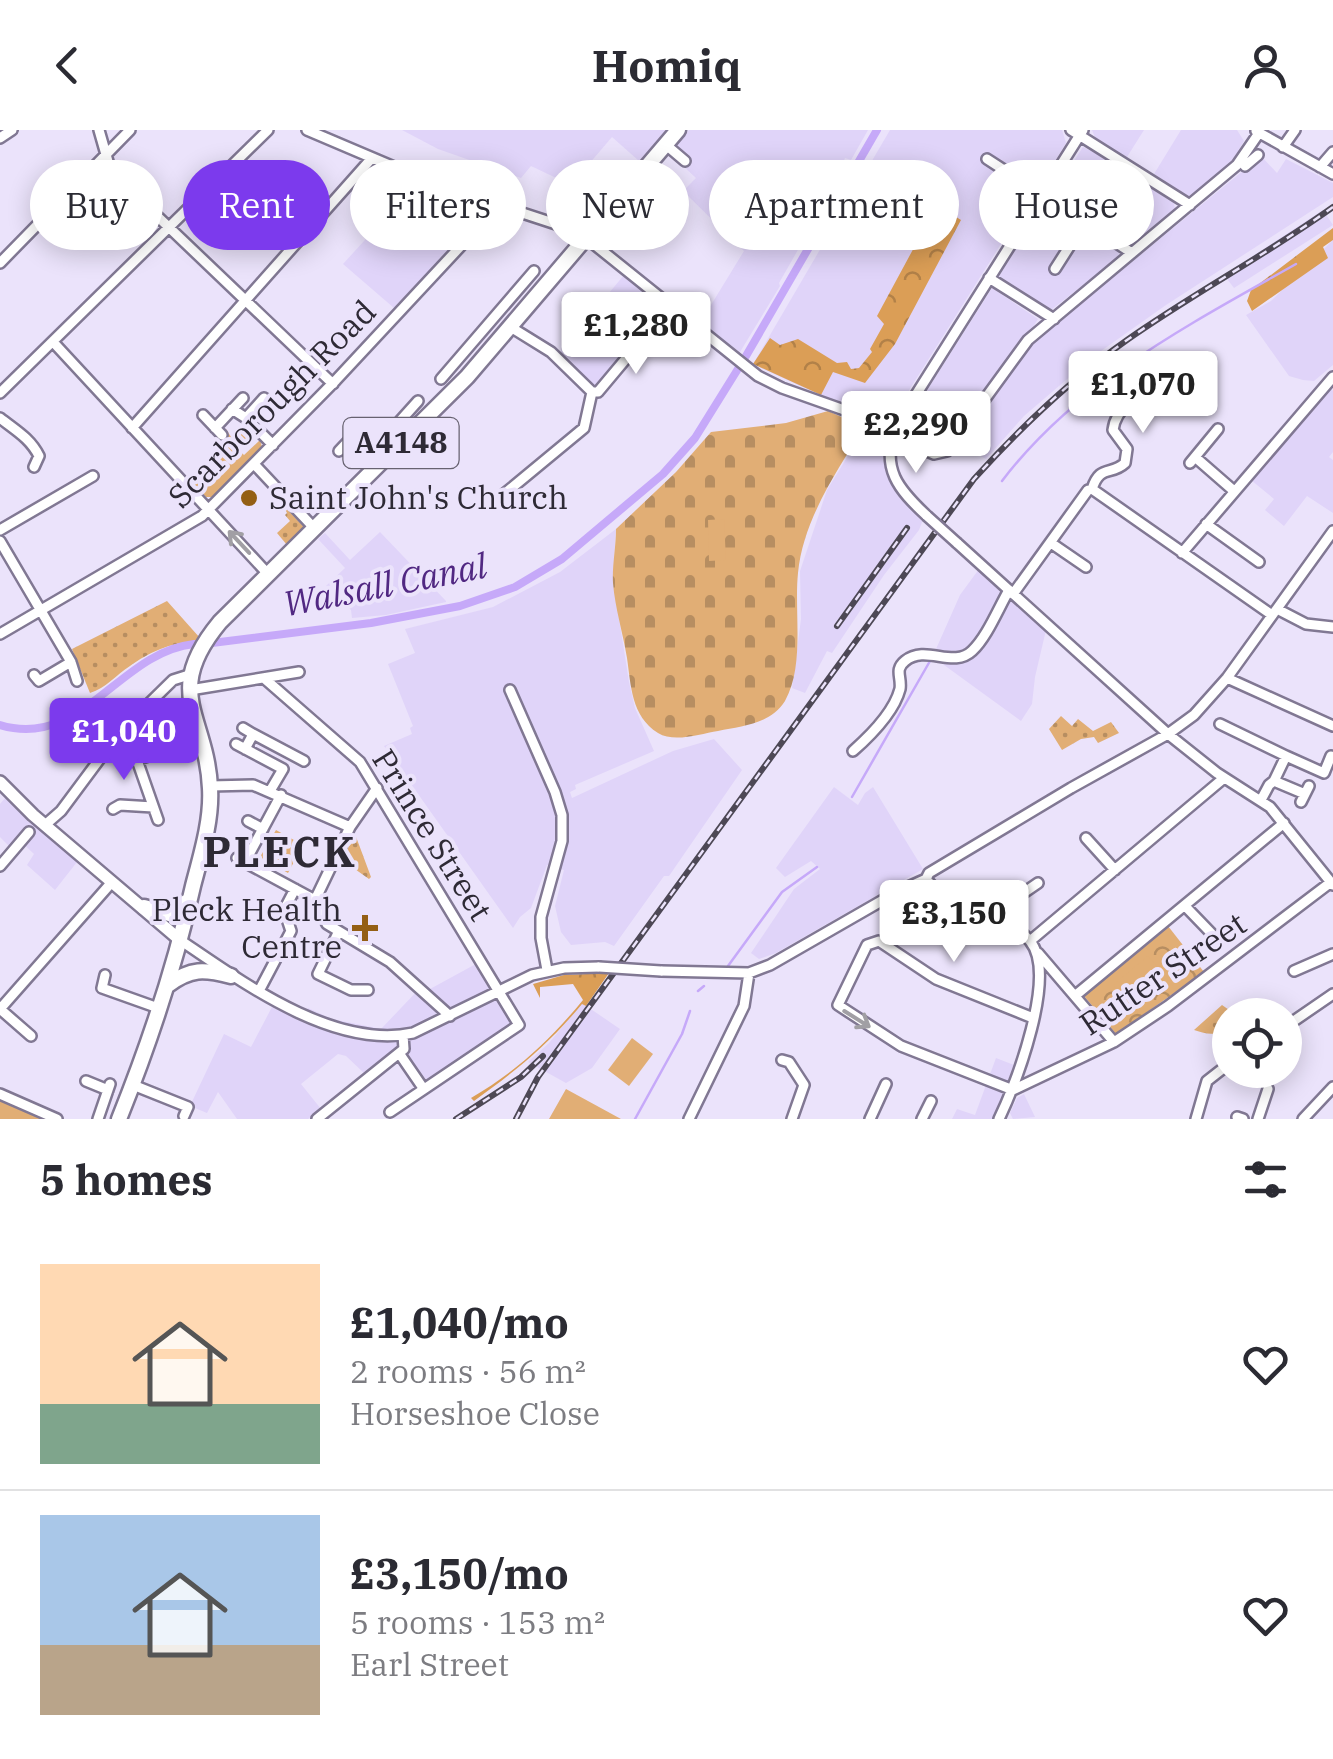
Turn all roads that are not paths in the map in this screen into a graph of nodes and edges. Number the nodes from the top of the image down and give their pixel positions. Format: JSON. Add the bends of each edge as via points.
{"nodes":[{"id":1,"x":12,"y":130,"type":"edge"},
{"id":2,"x":99,"y":130,"type":"edge"},
{"id":3,"x":130,"y":130,"type":"edge"},
{"id":4,"x":268,"y":130,"type":"edge"},
{"id":5,"x":307,"y":130,"type":"edge"},
{"id":6,"x":678,"y":130,"type":"edge"},
{"id":7,"x":1295,"y":130,"type":"edge"},
{"id":8,"x":1256,"y":131,"type":"edge"},
{"id":9,"x":1078,"y":132,"type":"edge"},
{"id":10,"x":0,"y":138,"type":"edge"},
{"id":11,"x":666,"y":144,"type":"junction"},
{"id":12,"x":1283,"y":148,"type":"junction"},
{"id":13,"x":1333,"y":152,"type":"edge"},
{"id":14,"x":106,"y":154,"type":"junction"},
{"id":15,"x":1258,"y":155,"type":"dead end"},
{"id":16,"x":372,"y":158,"type":"junction"},
{"id":17,"x":377,"y":160,"type":"edge"},
{"id":18,"x":652,"y":160,"type":"edge"},
{"id":19,"x":683,"y":160,"type":"edge"},
{"id":20,"x":1062,"y":160,"type":"edge"},
{"id":21,"x":1240,"y":161,"type":"junction"},
{"id":22,"x":1320,"y":166,"type":"junction"},
{"id":23,"x":1333,"y":174,"type":"edge"},
{"id":24,"x":1190,"y":204,"type":"junction"},
{"id":25,"x":168,"y":228,"type":"junction"},
{"id":26,"x":457,"y":250,"type":"edge"},
{"id":27,"x":573,"y":250,"type":"edge"},
{"id":28,"x":602,"y":250,"type":"edge"},
{"id":29,"x":1007,"y":250,"type":"edge"},
{"id":30,"x":1067,"y":250,"type":"edge"},
{"id":31,"x":1127,"y":250,"type":"edge"},
{"id":32,"x":1132,"y":253,"type":"junction"},
{"id":33,"x":0,"y":263,"type":"edge"},
{"id":34,"x":1055,"y":269,"type":"dead end"},
{"id":35,"x":534,"y":271,"type":"dead end"},
{"id":36,"x":989,"y":278,"type":"junction"},
{"id":37,"x":246,"y":301,"type":"junction"},
{"id":38,"x":670,"y":306,"type":"junction"},
{"id":39,"x":1054,"y":319,"type":"junction"},
{"id":40,"x":509,"y":326,"type":"junction"},
{"id":41,"x":54,"y":342,"type":"junction"},
{"id":42,"x":453,"y":366,"type":"junction"},
{"id":43,"x":1174,"y":370,"type":"dead end"},
{"id":44,"x":0,"y":372,"type":"edge"},
{"id":45,"x":1333,"y":376,"type":"edge"},
{"id":46,"x":466,"y":377,"type":"junction"},
{"id":47,"x":441,"y":379,"type":"dead end"},
{"id":48,"x":11,"y":382,"type":"junction"},
{"id":49,"x":333,"y":384,"type":"junction"},
{"id":50,"x":0,"y":392,"type":"edge"},
{"id":51,"x":592,"y":392,"type":"junction"},
{"id":52,"x":243,"y":398,"type":"dead end"},
{"id":53,"x":264,"y":398,"type":"dead end"},
{"id":54,"x":418,"y":401,"type":"dead end"},
{"id":55,"x":232,"y":409,"type":"junction"},
{"id":56,"x":203,"y":415,"type":"dead end"},
{"id":57,"x":0,"y":418,"type":"edge"},
{"id":58,"x":246,"y":418,"type":"junction"},
{"id":59,"x":132,"y":428,"type":"junction"},
{"id":60,"x":406,"y":428,"type":"junction"},
{"id":61,"x":1218,"y":428,"type":"dead end"},
{"id":62,"x":893,"y":432,"type":"junction"},
{"id":63,"x":273,"y":444,"type":"junction"},
{"id":64,"x":338,"y":451,"type":"dead end"},
{"id":65,"x":376,"y":460,"type":"junction"},
{"id":66,"x":254,"y":464,"type":"junction"},
{"id":67,"x":34,"y":467,"type":"dead end"},
{"id":68,"x":93,"y":476,"type":"dead end"},
{"id":69,"x":1092,"y":489,"type":"junction"},
{"id":70,"x":1234,"y":490,"type":"junction"},
{"id":71,"x":503,"y":495,"type":"dead end"},
{"id":72,"x":209,"y":510,"type":"junction"},
{"id":73,"x":1206,"y":524,"type":"junction"},
{"id":74,"x":314,"y":529,"type":"junction"},
{"id":75,"x":0,"y":530,"type":"edge"},
{"id":76,"x":1333,"y":531,"type":"edge"},
{"id":77,"x":1250,"y":538,"type":"dead end"},
{"id":78,"x":0,"y":541,"type":"edge"},
{"id":79,"x":1050,"y":543,"type":"junction"},
{"id":80,"x":1242,"y":550,"type":"junction"},
{"id":81,"x":1182,"y":553,"type":"junction"},
{"id":82,"x":1259,"y":562,"type":"dead end"},
{"id":83,"x":1086,"y":567,"type":"dead end"},
{"id":84,"x":268,"y":574,"type":"junction"},
{"id":85,"x":1011,"y":592,"type":"junction"},
{"id":86,"x":42,"y":610,"type":"junction"},
{"id":87,"x":1274,"y":612,"type":"junction"},
{"id":88,"x":1333,"y":627,"type":"edge"},
{"id":89,"x":0,"y":634,"type":"edge"},
{"id":90,"x":71,"y":662,"type":"junction"},
{"id":91,"x":194,"y":666,"type":"junction"},
{"id":92,"x":299,"y":672,"type":"dead end"},
{"id":93,"x":1227,"y":678,"type":"junction"},
{"id":94,"x":265,"y":679,"type":"junction"},
{"id":95,"x":78,"y":680,"type":"dead end"},
{"id":96,"x":27,"y":689,"type":"dead end"},
{"id":97,"x":190,"y":690,"type":"junction"},
{"id":98,"x":510,"y":690,"type":"dead end"},
{"id":99,"x":1333,"y":726,"type":"edge"},
{"id":100,"x":1226,"y":729,"type":"dead end"},
{"id":101,"x":162,"y":730,"type":"dead end"},
{"id":102,"x":121,"y":731,"type":"junction"},
{"id":103,"x":1168,"y":734,"type":"junction"},
{"id":104,"x":853,"y":751,"type":"dead end"},
{"id":105,"x":1286,"y":756,"type":"junction"},
{"id":106,"x":1331,"y":756,"type":"edge"},
{"id":107,"x":136,"y":760,"type":"junction"},
{"id":108,"x":304,"y":761,"type":"dead end"},
{"id":109,"x":1224,"y":778,"type":"junction"},
{"id":110,"x":1274,"y":781,"type":"junction"},
{"id":111,"x":0,"y":782,"type":"edge"},
{"id":112,"x":218,"y":784,"type":"junction"},
{"id":113,"x":377,"y":788,"type":"junction"},
{"id":114,"x":276,"y":793,"type":"junction"},
{"id":115,"x":113,"y":794,"type":"dead end"},
{"id":116,"x":1305,"y":794,"type":"dead end"},
{"id":117,"x":1261,"y":800,"type":"junction"},
{"id":118,"x":153,"y":807,"type":"junction"},
{"id":119,"x":158,"y":820,"type":"dead end"},
{"id":120,"x":248,"y":821,"type":"dead end"},
{"id":121,"x":1284,"y":823,"type":"junction"},
{"id":122,"x":45,"y":825,"type":"junction"},
{"id":123,"x":350,"y":828,"type":"junction"},
{"id":124,"x":263,"y":829,"type":"junction"},
{"id":125,"x":30,"y":832,"type":"dead end"},
{"id":126,"x":1086,"y":838,"type":"dead end"},
{"id":127,"x":0,"y":866,"type":"edge"},
{"id":128,"x":1116,"y":870,"type":"junction"},
{"id":129,"x":926,"y":878,"type":"junction"},
{"id":130,"x":112,"y":882,"type":"junction"},
{"id":131,"x":1038,"y":883,"type":"dead end"},
{"id":132,"x":1332,"y":884,"type":"edge"},
{"id":133,"x":295,"y":889,"type":"junction"},
{"id":134,"x":191,"y":896,"type":"junction"},
{"id":135,"x":315,"y":900,"type":"junction"},
{"id":136,"x":1184,"y":906,"type":"junction"},
{"id":137,"x":144,"y":907,"type":"junction"},
{"id":138,"x":1010,"y":926,"type":"junction"},
{"id":139,"x":338,"y":933,"type":"junction"},
{"id":140,"x":1213,"y":937,"type":"dead end"},
{"id":141,"x":180,"y":940,"type":"junction"},
{"id":142,"x":1030,"y":940,"type":"junction"},
{"id":143,"x":1038,"y":953,"type":"junction"},
{"id":144,"x":1333,"y":954,"type":"edge"},
{"id":145,"x":548,"y":970,"type":"junction"},
{"id":146,"x":1294,"y":971,"type":"dead end"},
{"id":147,"x":749,"y":972,"type":"junction"},
{"id":148,"x":106,"y":975,"type":"dead end"},
{"id":149,"x":230,"y":976,"type":"junction"},
{"id":150,"x":168,"y":984,"type":"junction"},
{"id":151,"x":368,"y":990,"type":"dead end"},
{"id":152,"x":499,"y":990,"type":"junction"},
{"id":153,"x":259,"y":991,"type":"junction"},
{"id":154,"x":1333,"y":994,"type":"edge"},
{"id":155,"x":1076,"y":995,"type":"junction"},
{"id":156,"x":0,"y":1009,"type":"edge"},
{"id":157,"x":162,"y":1010,"type":"junction"},
{"id":158,"x":1302,"y":1015,"type":"edge"},
{"id":159,"x":450,"y":1016,"type":"junction"},
{"id":160,"x":1033,"y":1018,"type":"junction"},
{"id":161,"x":403,"y":1035,"type":"junction"},
{"id":162,"x":31,"y":1036,"type":"dead end"},
{"id":163,"x":1114,"y":1042,"type":"junction"},
{"id":164,"x":797,"y":1052,"type":"dead end"},
{"id":165,"x":399,"y":1053,"type":"junction"},
{"id":166,"x":1212,"y":1078,"type":"edge"},
{"id":167,"x":86,"y":1081,"type":"dead end"},
{"id":168,"x":133,"y":1084,"type":"junction"},
{"id":169,"x":886,"y":1084,"type":"dead end"},
{"id":170,"x":1333,"y":1087,"type":"edge"},
{"id":171,"x":422,"y":1088,"type":"junction"},
{"id":172,"x":1269,"y":1089,"type":"dead end"},
{"id":173,"x":1013,"y":1090,"type":"junction"},
{"id":174,"x":0,"y":1094,"type":"edge"},
{"id":175,"x":931,"y":1101,"type":"dead end"},
{"id":176,"x":390,"y":1112,"type":"dead end"},
{"id":177,"x":184,"y":1116,"type":"dead end"},
{"id":178,"x":795,"y":1118,"type":"edge"},
{"id":179,"x":57,"y":1119,"type":"edge"},
{"id":180,"x":98,"y":1119,"type":"edge"},
{"id":181,"x":119,"y":1119,"type":"edge"},
{"id":182,"x":317,"y":1119,"type":"edge"},
{"id":183,"x":689,"y":1119,"type":"edge"},
{"id":184,"x":870,"y":1119,"type":"edge"},
{"id":185,"x":922,"y":1119,"type":"edge"},
{"id":186,"x":1000,"y":1119,"type":"edge"},
{"id":187,"x":1196,"y":1119,"type":"edge"},
{"id":188,"x":1258,"y":1119,"type":"edge"},
{"id":189,"x":1303,"y":1119,"type":"edge"}],
"edges":[{"from":1,"to":10,"type":"street"},
{"from":2,"to":14,"type":"street"},
{"from":3,"to":14,"type":"street"},
{"from":4,"to":25,"type":"street"},
{"from":5,"to":16,"type":"street"},
{"from":6,"to":11,"type":"highway","number":"A4148"},
{"from":7,"to":12,"type":"street"},
{"from":8,"to":12,"type":"street"},
{"from":8,"to":21,"type":"street"},
{"from":9,"to":20,"type":"street"},
{"from":9,"to":24,"type":"street"},
{"from":11,"to":18,"type":"highway","number":"A4148"},
{"from":11,"to":19,"type":"street"},
{"from":12,"to":22,"type":"street"},
{"from":13,"to":22,"type":"street"},
{"from":14,"to":25,"type":"street","via":[[111,172]]},
{"from":14,"to":33,"type":"street"},
{"from":15,"to":21,"type":"street","via":[[1245,166]]},
{"from":16,"to":17,"type":"street"},
{"from":16,"to":37,"type":"street"},
{"from":21,"to":24,"type":"street"},
{"from":22,"to":23,"type":"street"},
{"from":24,"to":32,"type":"street"},
{"from":25,"to":37,"type":"street"},
{"from":25,"to":41,"type":"street"},
{"from":26,"to":49,"type":"street","name":"Scarborough Road"},
{"from":27,"to":40,"type":"highway","number":"A4148"},
{"from":28,"to":38,"type":"street"},
{"from":29,"to":36,"type":"street"},
{"from":30,"to":34,"type":"street"},
{"from":31,"to":32,"type":"street"},
{"from":32,"to":39,"type":"street"},
{"from":35,"to":42,"type":"street","via":[[521,278]]},
{"from":36,"to":39,"type":"street"},
{"from":36,"to":62,"type":"street"},
{"from":37,"to":49,"type":"street"},
{"from":37,"to":59,"type":"street"},
{"from":38,"to":51,"type":"street"},
{"from":38,"to":62,"type":"street","via":[[751,371]]},
{"from":39,"to":62,"type":"street","via":[[1014,356],[942,454]]},
{"from":40,"to":46,"type":"highway","number":"A4148"},
{"from":40,"to":51,"type":"street","via":[[550,352]]},
{"from":41,"to":48,"type":"street"},
{"from":41,"to":59,"type":"street"},
{"from":42,"to":46,"type":"street"},
{"from":42,"to":47,"type":"street"},
{"from":43,"to":69,"type":"street","via":[[1116,418],[1113,430],[1126,445],[1127,459],[1103,471]]},
{"from":44,"to":48,"type":"street"},
{"from":45,"to":70,"type":"street"},
{"from":46,"to":60,"type":"highway","number":"A4148"},
{"from":48,"to":50,"type":"street"},
{"from":49,"to":63,"type":"street","name":"Scarborough Road"},
{"from":51,"to":71,"type":"street","via":[[584,428]]},
{"from":52,"to":55,"type":"street"},
{"from":53,"to":58,"type":"street"},
{"from":54,"to":60,"type":"street","via":[[400,421]]},
{"from":55,"to":56,"type":"street","via":[[218,431]]},
{"from":55,"to":58,"type":"street"},
{"from":57,"to":67,"type":"street","via":[[37,450]]},
{"from":58,"to":63,"type":"street"},
{"from":59,"to":72,"type":"street"},
{"from":60,"to":65,"type":"highway","number":"A4148"},
{"from":61,"to":70,"type":"street","via":[[1192,460]]},
{"from":62,"to":85,"type":"street","bridge":true,"via":[[888,456],[900,486]]},
{"from":63,"to":66,"type":"street","name":"Scarborough Road"},
{"from":64,"to":65,"type":"street","via":[[354,435]]},
{"from":65,"to":74,"type":"highway","number":"A4148"},
{"from":66,"to":72,"type":"street","name":"Scarborough Road"},
{"from":66,"to":74,"type":"street"},
{"from":68,"to":75,"type":"street"},
{"from":69,"to":79,"type":"street"},
{"from":69,"to":81,"type":"street"},
{"from":70,"to":73,"type":"street"},
{"from":84,"to":72,"type":"street","one_way":true},
{"from":72,"to":86,"type":"street","name":"Scarborough Road"},
{"from":73,"to":80,"type":"street"},
{"from":73,"to":81,"type":"street"},
{"from":74,"to":84,"type":"highway","number":"A4148"},
{"from":76,"to":87,"type":"street"},
{"from":77,"to":80,"type":"street"},
{"from":78,"to":86,"type":"street"},
{"from":79,"to":83,"type":"street"},
{"from":79,"to":85,"type":"street"},
{"from":80,"to":82,"type":"street"},
{"from":81,"to":87,"type":"street"},
{"from":84,"to":91,"type":"highway","number":"A4148","via":[[206,640]]},
{"from":85,"to":103,"type":"street"},
{"from":85,"to":104,"type":"street","via":[[973,650],[957,658],[929,653],[902,662],[899,691],[873,734]]},
{"from":86,"to":89,"type":"street","name":"Scarborough Road"},
{"from":86,"to":90,"type":"street"},
{"from":87,"to":88,"type":"street"},
{"from":87,"to":93,"type":"street"},
{"from":90,"to":95,"type":"street"},
{"from":90,"to":96,"type":"street"},
{"from":91,"to":97,"type":"highway","number":"A4148"},
{"from":91,"to":102,"type":"street"},
{"from":92,"to":94,"type":"street"},
{"from":93,"to":99,"type":"street"},
{"from":93,"to":103,"type":"street"},
{"from":94,"to":97,"type":"street"},
{"from":94,"to":113,"type":"street","name":"Prince Street","via":[[360,762]]},
{"from":97,"to":112,"type":"highway","number":"A4148","via":[[193,718]]},
{"from":98,"to":145,"type":"street","via":[[562,814],[562,841],[541,917]]},
{"from":100,"to":105,"type":"street"},
{"from":101,"to":107,"type":"street","via":[[177,745]]},
{"from":102,"to":107,"type":"street"},
{"from":102,"to":122,"type":"street"},
{"from":103,"to":109,"type":"street"},
{"from":103,"to":129,"type":"street"},
{"from":105,"to":106,"type":"street","via":[[1324,773]]},
{"from":105,"to":110,"type":"street"},
{"from":107,"to":118,"type":"street"},
{"from":108,"to":114,"type":"street","via":[[248,731],[241,746],[283,770]]},
{"from":109,"to":117,"type":"street"},
{"from":109,"to":128,"type":"street"},
{"from":110,"to":116,"type":"street"},
{"from":110,"to":117,"type":"street"},
{"from":111,"to":122,"type":"main road"},
{"from":112,"to":114,"type":"street"},
{"from":112,"to":134,"type":"highway","number":"A4148"},
{"from":113,"to":123,"type":"street"},
{"from":113,"to":152,"type":"street","name":"Prince Street"},
{"from":114,"to":123,"type":"street"},
{"from":114,"to":124,"type":"street"},
{"from":115,"to":118,"type":"street","via":[[116,807]]},
{"from":117,"to":121,"type":"street"},
{"from":118,"to":119,"type":"street"},
{"from":120,"to":124,"type":"street"},
{"from":121,"to":132,"type":"street"},
{"from":121,"to":136,"type":"street"},
{"from":122,"to":130,"type":"main road"},
{"from":123,"to":135,"type":"street"},
{"from":124,"to":133,"type":"street","via":[[241,860]]},
{"from":125,"to":127,"type":"street"},
{"from":126,"to":128,"type":"street"},
{"from":128,"to":142,"type":"street"},
{"from":129,"to":138,"type":"street"},
{"from":129,"to":147,"type":"street"},
{"from":130,"to":137,"type":"main road"},
{"from":130,"to":156,"type":"street"},
{"from":131,"to":138,"type":"street","via":[[1022,894]]},
{"from":132,"to":163,"type":"street","name":"Rutter Street"},
{"from":133,"to":135,"type":"street"},
{"from":133,"to":153,"type":"street","via":[[284,910],[292,931]]},
{"from":134,"to":137,"type":"highway","via":[[173,915]]},
{"from":134,"to":141,"type":"highway","number":"A4148"},
{"from":135,"to":139,"type":"street"},
{"from":136,"to":140,"type":"street"},
{"from":136,"to":155,"type":"street"},
{"from":137,"to":141,"type":"main road"},
{"from":138,"to":142,"type":"street"},
{"from":139,"to":151,"type":"street","via":[[318,974],[351,990]]},
{"from":139,"to":159,"type":"street","via":[[390,962]]},
{"from":141,"to":149,"type":"street"},
{"from":141,"to":150,"type":"highway","number":"A4148"},
{"from":142,"to":143,"type":"street"},
{"from":143,"to":155,"type":"street"},
{"from":143,"to":160,"type":"street"},
{"from":144,"to":146,"type":"street"},
{"from":145,"to":147,"type":"street","bridge":true},
{"from":145,"to":152,"type":"street"},
{"from":147,"to":183,"type":"street","via":[[744,1006]]},
{"from":148,"to":157,"type":"street","via":[[102,988]]},
{"from":149,"to":150,"type":"highway","via":[[191,970]]},
{"from":149,"to":153,"type":"street"},
{"from":150,"to":157,"type":"highway","number":"A4148"},
{"from":152,"to":159,"type":"street"},
{"from":152,"to":171,"type":"street","name":"Prince Street","via":[[519,1025]]},
{"from":153,"to":161,"type":"street","via":[[327,1023]]},
{"from":154,"to":158,"type":"street"},
{"from":155,"to":163,"type":"street"},
{"from":156,"to":162,"type":"street"},
{"from":157,"to":168,"type":"highway","number":"A4148"},
{"from":159,"to":161,"type":"street"},
{"from":160,"to":173,"type":"street"},
{"from":160,"to":173,"type":"street","one_way":true,"via":[[936,979],[879,941],[867,944],[838,1005],[901,1046]]},
{"from":161,"to":165,"type":"street"},
{"from":163,"to":173,"type":"street","name":"Rutter Street"},
{"from":164,"to":178,"type":"street","via":[[785,1061],[804,1084]]},
{"from":165,"to":171,"type":"street"},
{"from":165,"to":182,"type":"street"},
{"from":166,"to":187,"type":"street"},
{"from":167,"to":180,"type":"street","via":[[109,1086]]},
{"from":168,"to":177,"type":"street","via":[[188,1107]]},
{"from":168,"to":181,"type":"highway","number":"A4148"},
{"from":169,"to":184,"type":"street"},
{"from":170,"to":189,"type":"street"},
{"from":171,"to":176,"type":"street"},
{"from":172,"to":188,"type":"street"},
{"from":173,"to":186,"type":"street"},
{"from":174,"to":179,"type":"street"},
{"from":175,"to":185,"type":"street"}]}
